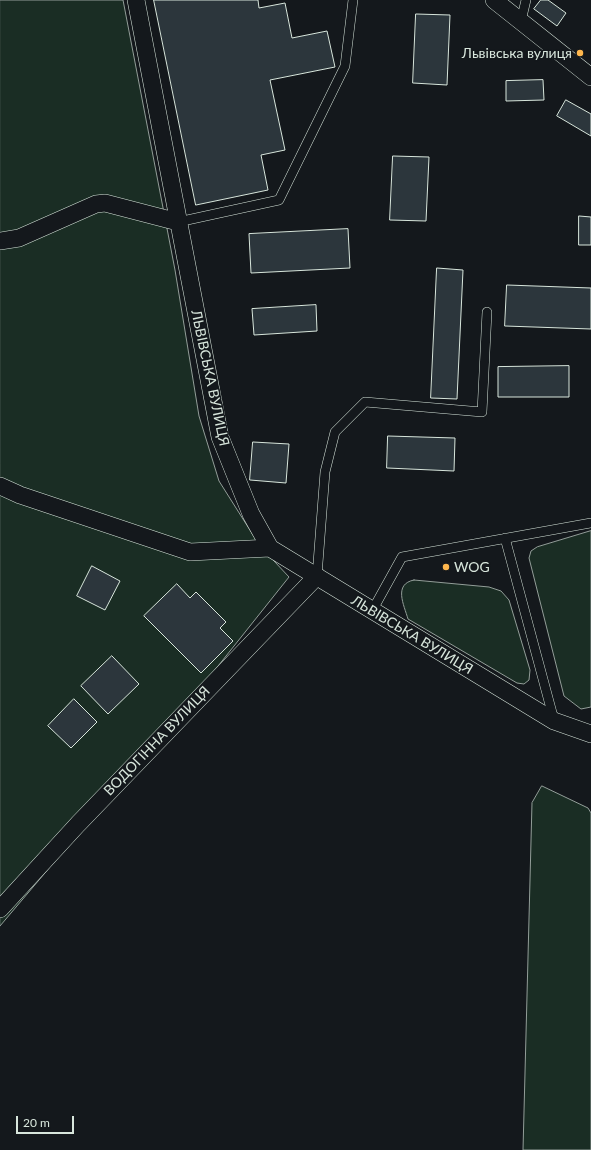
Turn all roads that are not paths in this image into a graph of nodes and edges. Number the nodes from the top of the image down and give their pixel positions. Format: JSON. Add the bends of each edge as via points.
{"nodes":[{"id":1,"x":136,"y":0,"type":"edge"},
{"id":2,"x":353,"y":0,"type":"edge"},
{"id":3,"x":494,"y":0,"type":"edge"},
{"id":4,"x":526,"y":0,"type":"edge"},
{"id":5,"x":521,"y":21,"type":"junction"},
{"id":6,"x":591,"y":77,"type":"edge"},
{"id":7,"x":178,"y":222,"type":"junction"},
{"id":8,"x":0,"y":241,"type":"edge"},
{"id":9,"x":487,"y":312,"type":"dead end"},
{"id":10,"x":0,"y":486,"type":"edge"},
{"id":11,"x":591,"y":523,"type":"edge"},
{"id":12,"x":505,"y":538,"type":"junction"},
{"id":13,"x":270,"y":548,"type":"junction"},
{"id":14,"x":317,"y":576,"type":"junction"},
{"id":15,"x":372,"y":610,"type":"junction"},
{"id":16,"x":554,"y":721,"type":"junction"},
{"id":17,"x":591,"y":734,"type":"edge"},
{"id":18,"x":0,"y":909,"type":"edge"}],
"edges":[{"from":1,"to":7,"type":"street","name":"ЛЬВІВСЬКА ВУЛИЦЯ"},
{"from":2,"to":7,"type":"lane","via":[[345,66],[279,200]]},
{"from":3,"to":5,"type":"street"},
{"from":4,"to":5,"type":"lane"},
{"from":5,"to":6,"type":"street"},
{"from":7,"to":8,"type":"street","via":[[106,203],[96,204],[19,238]]},
{"from":7,"to":13,"type":"street","name":"ЛЬВІВСЬКА ВУЛИЦЯ","via":[[220,437],[251,514]]},
{"from":9,"to":14,"type":"lane","via":[[482,412],[365,402],[335,432],[325,472]]},
{"from":10,"to":13,"type":"street","via":[[190,552]]},
{"from":11,"to":12,"type":"lane"},
{"from":12,"to":15,"type":"lane","via":[[402,557]]},
{"from":12,"to":16,"type":"lane"},
{"from":13,"to":14,"type":"street","name":"ЛЬВІВСЬКА ВУЛИЦЯ"},
{"from":14,"to":15,"type":"street","name":"ЛЬВІВСЬКА ВУЛИЦЯ"},
{"from":14,"to":18,"type":"street","name":"ВОДОГІННА ВУЛИЦЯ","via":[[78,824]]},
{"from":15,"to":16,"type":"street","name":"ЛЬВІВСЬКА ВУЛИЦЯ"},
{"from":16,"to":17,"type":"street","name":"ЛЬВІВСЬКА ВУЛИЦЯ"}]}
